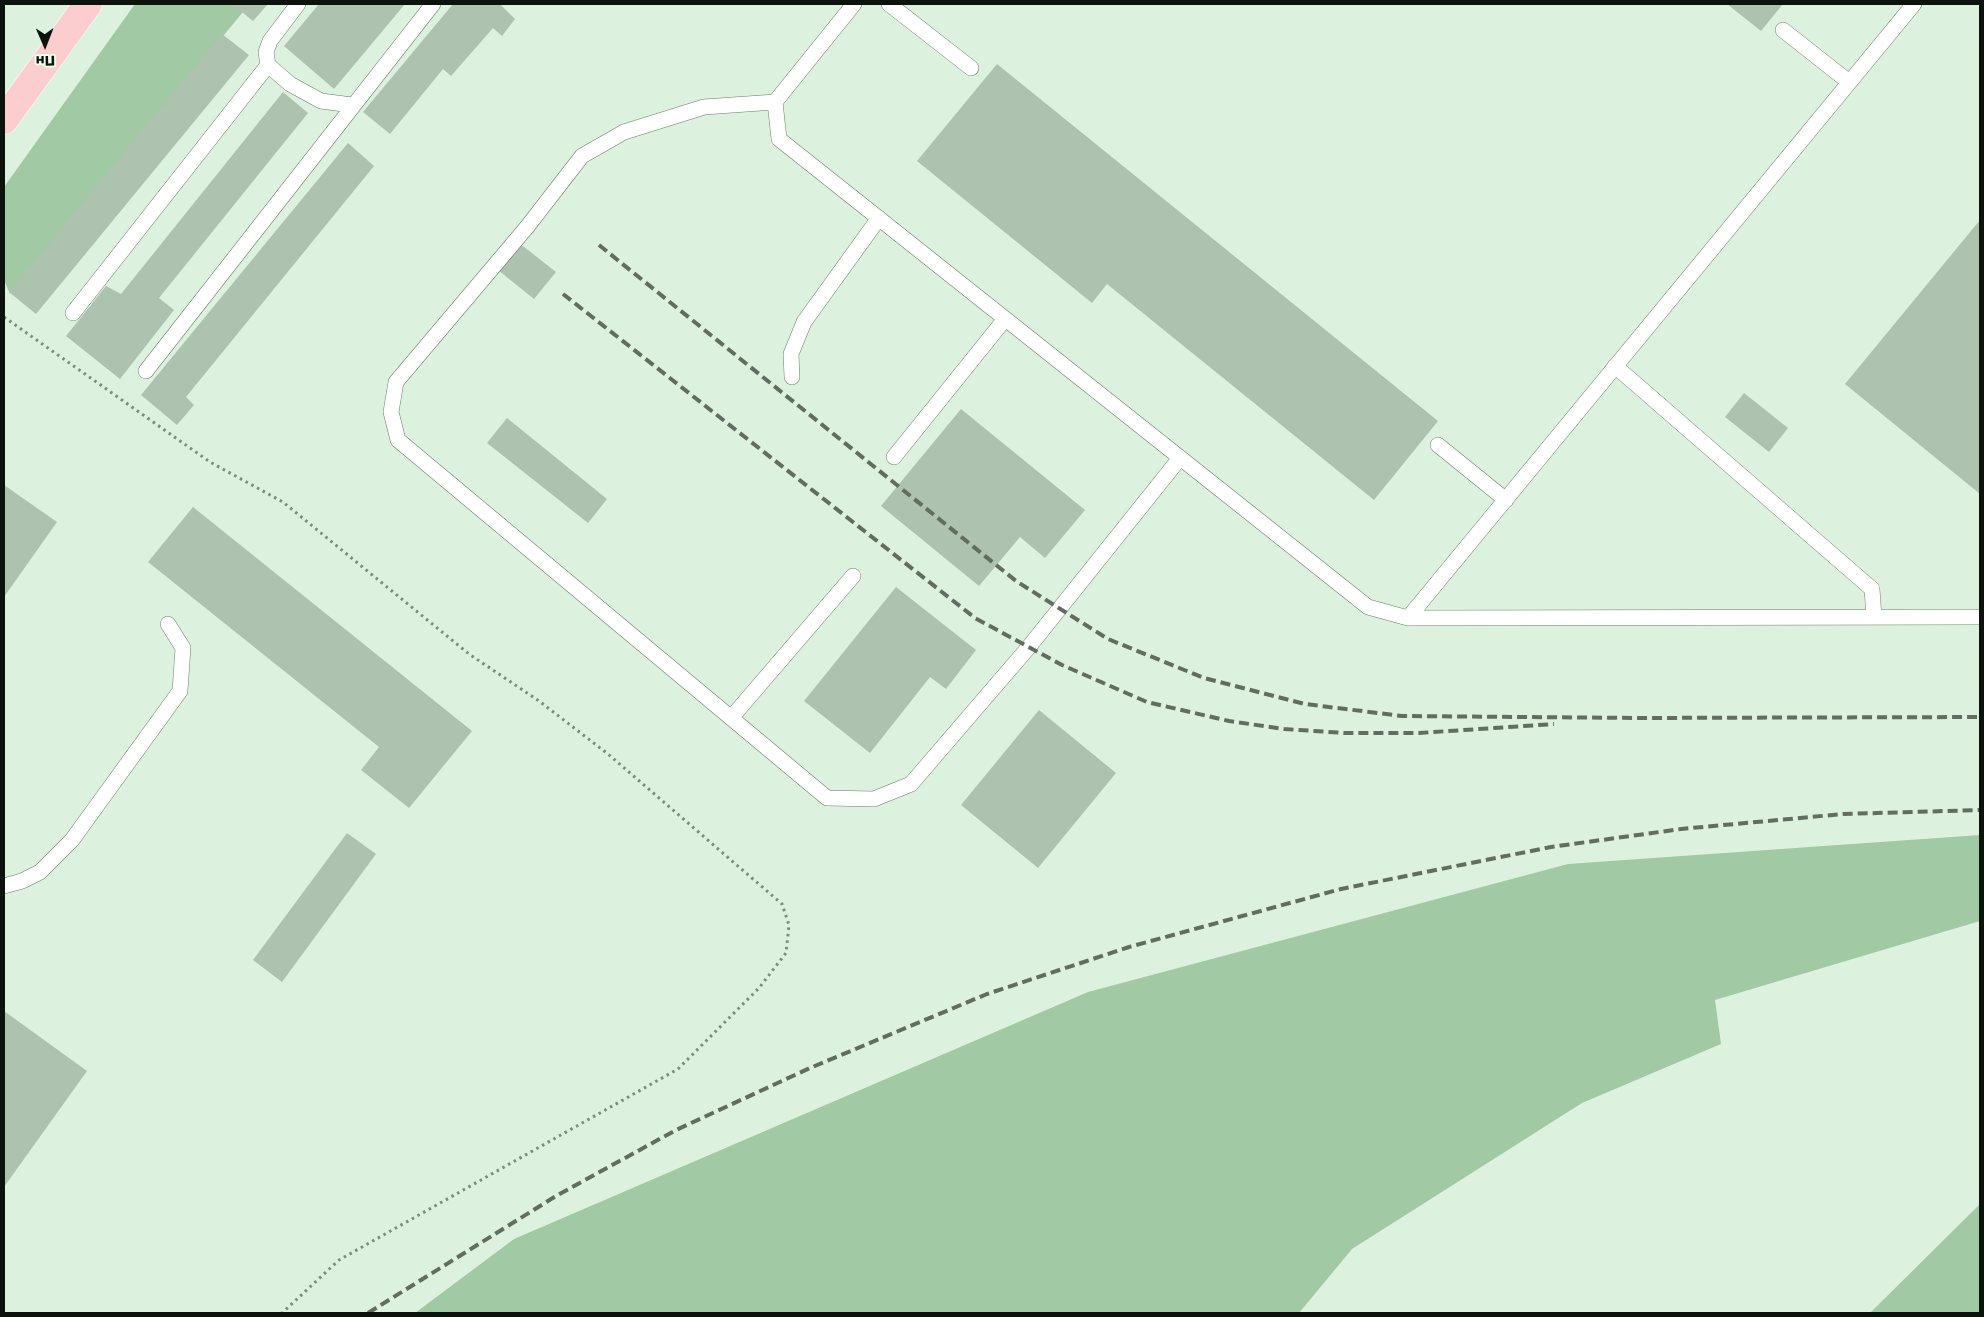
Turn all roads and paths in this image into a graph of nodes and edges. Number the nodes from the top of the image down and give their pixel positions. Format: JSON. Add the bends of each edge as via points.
{"nodes":[{"id":1,"x":88,"y":4,"type":"edge"},
{"id":2,"x":298,"y":4,"type":"edge"},
{"id":3,"x":433,"y":4,"type":"edge"},
{"id":4,"x":854,"y":4,"type":"edge"},
{"id":5,"x":889,"y":4,"type":"edge"},
{"id":6,"x":1914,"y":4,"type":"edge"},
{"id":7,"x":1783,"y":30,"type":"dead end"},
{"id":8,"x":268,"y":65,"type":"junction"},
{"id":9,"x":971,"y":68,"type":"dead end"},
{"id":10,"x":1849,"y":82,"type":"junction"},
{"id":11,"x":775,"y":102,"type":"junction"},
{"id":12,"x":352,"y":106,"type":"junction"},
{"id":13,"x":4,"y":120,"type":"edge"},
{"id":14,"x":879,"y":218,"type":"junction"},
{"id":15,"x":73,"y":312,"type":"dead end"},
{"id":16,"x":4,"y":317,"type":"edge"},
{"id":17,"x":1005,"y":319,"type":"junction"},
{"id":18,"x":1615,"y":366,"type":"junction"},
{"id":19,"x":146,"y":371,"type":"dead end"},
{"id":20,"x":792,"y":377,"type":"dead end"},
{"id":21,"x":1438,"y":445,"type":"dead end"},
{"id":22,"x":894,"y":457,"type":"dead end"},
{"id":23,"x":1180,"y":458,"type":"junction"},
{"id":24,"x":1506,"y":500,"type":"junction"},
{"id":25,"x":853,"y":576,"type":"dead end"},
{"id":26,"x":1874,"y":617,"type":"junction"},
{"id":27,"x":1980,"y":617,"type":"edge"},
{"id":28,"x":1408,"y":618,"type":"junction"},
{"id":29,"x":168,"y":624,"type":"dead end"},
{"id":30,"x":731,"y":718,"type":"junction"},
{"id":31,"x":4,"y":886,"type":"edge"},
{"id":32,"x":282,"y":1313,"type":"edge"}],
"edges":[{"from":1,"to":13,"type":"main road"},
{"from":2,"to":8,"type":"lane","via":[[270,41],[266,52]]},
{"from":3,"to":12,"type":"lane"},
{"from":4,"to":11,"type":"lane"},
{"from":5,"to":9,"type":"lane"},
{"from":6,"to":10,"type":"lane"},
{"from":7,"to":10,"type":"lane"},
{"from":8,"to":12,"type":"lane","via":[[290,84],[321,101]]},
{"from":8,"to":15,"type":"lane"},
{"from":10,"to":18,"type":"lane"},
{"from":11,"to":14,"type":"lane","via":[[779,139]]},
{"from":11,"to":30,"type":"lane","via":[[704,107],[624,132],[582,156],[527,227],[396,382],[391,412],[398,440]]},
{"from":12,"to":19,"type":"lane"},
{"from":14,"to":17,"type":"lane"},
{"from":14,"to":20,"type":"lane","via":[[804,322],[792,354]]},
{"from":16,"to":32,"type":"path","via":[[210,462],[283,502],[469,654],[540,701],[608,754],[782,904],[789,925],[786,953],[758,988],[678,1069],[339,1260]]},
{"from":17,"to":22,"type":"lane"},
{"from":17,"to":23,"type":"lane"},
{"from":18,"to":24,"type":"lane"},
{"from":18,"to":26,"type":"lane","via":[[1872,589]]},
{"from":21,"to":24,"type":"lane"},
{"from":23,"to":28,"type":"lane","via":[[1368,607]]},
{"from":23,"to":30,"type":"lane","via":[[1028,648],[911,784],[874,799],[827,798]]},
{"from":24,"to":28,"type":"lane"},
{"from":25,"to":30,"type":"lane"},
{"from":26,"to":27,"type":"lane"},
{"from":26,"to":28,"type":"lane"},
{"from":29,"to":31,"type":"lane","via":[[183,648],[180,692],[72,840],[40,872]]}]}
